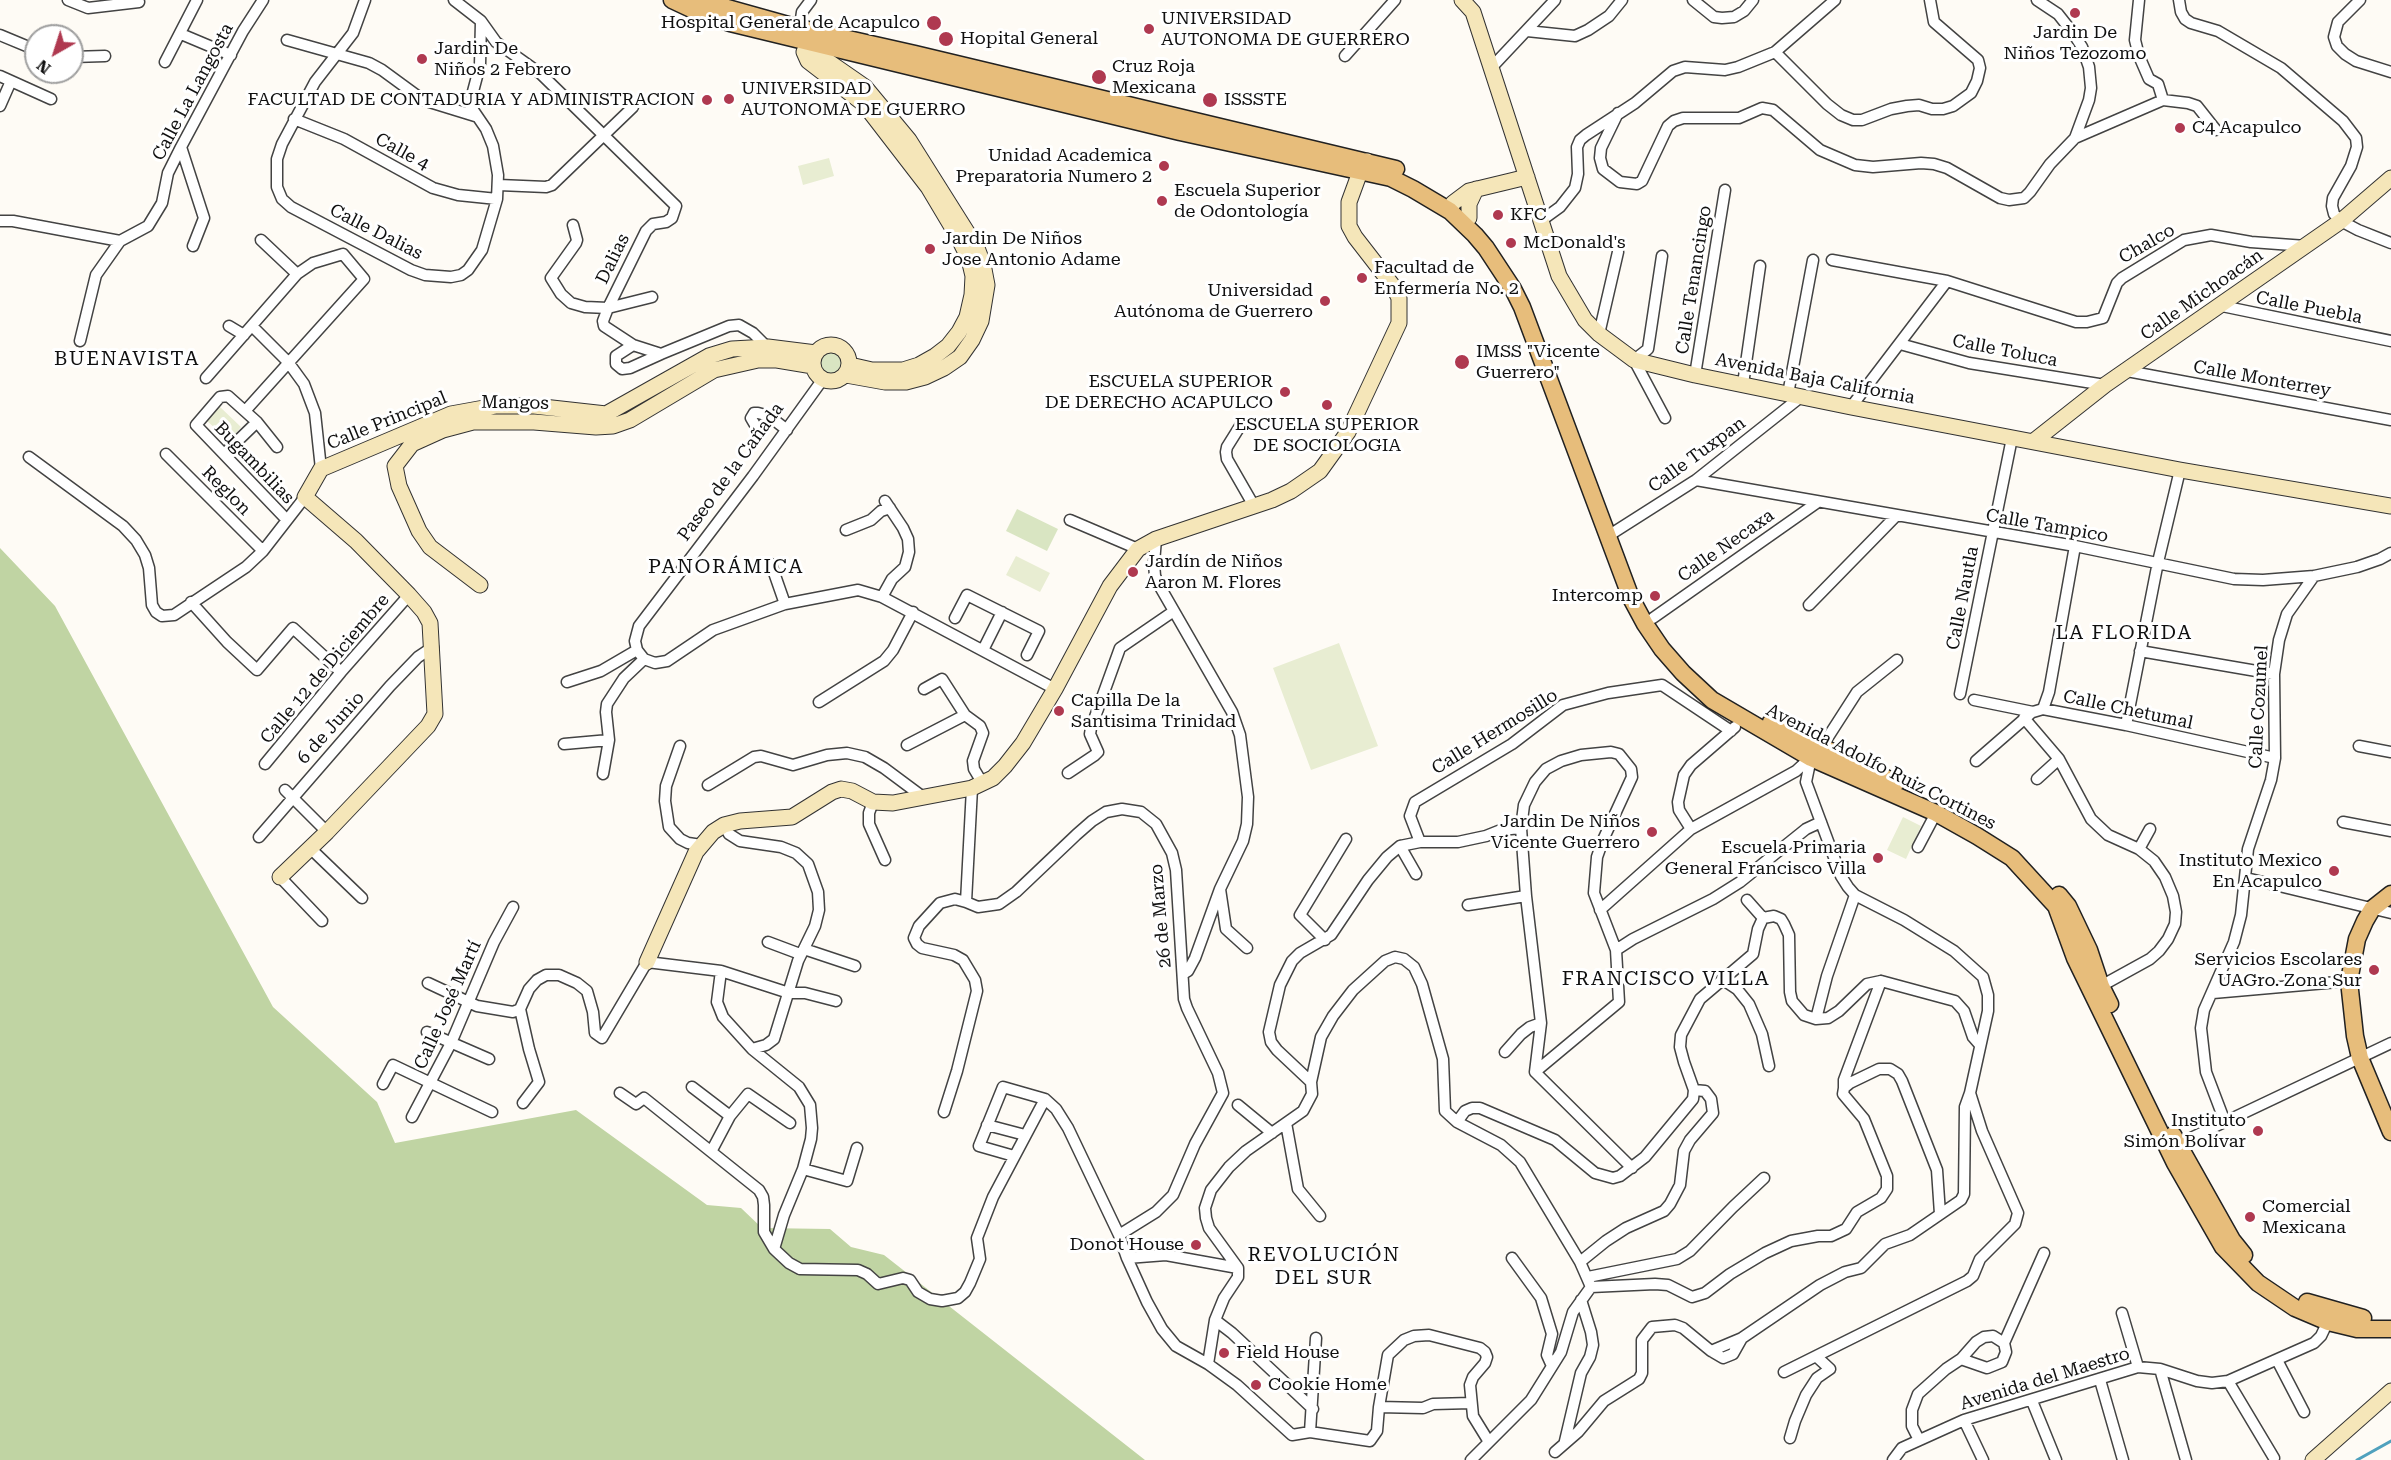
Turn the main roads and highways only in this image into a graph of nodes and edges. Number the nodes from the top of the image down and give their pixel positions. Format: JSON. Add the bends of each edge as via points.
{"nodes":[{"id":1,"x":699,"y":0,"type":"edge"},
{"id":2,"x":674,"y":1,"type":"edge"},
{"id":3,"x":804,"y":35,"type":"junction"},
{"id":4,"x":1451,"y":207,"type":"junction"},
{"id":5,"x":1613,"y":533,"type":"junction"},
{"id":6,"x":1769,"y":728,"type":"junction"},
{"id":7,"x":1816,"y":753,"type":"junction"},
{"id":8,"x":2391,"y":894,"type":"edge"},
{"id":9,"x":2391,"y":1132,"type":"edge"},
{"id":10,"x":2173,"y":1146,"type":"junction"},
{"id":11,"x":2330,"y":1317,"type":"junction"},
{"id":12,"x":2391,"y":1319,"type":"edge"},
{"id":13,"x":2391,"y":1329,"type":"edge"}],
"edges":[{"from":1,"to":3,"type":"main road","name":"Avenida Adolfo Ruiz Cortines"},
{"from":2,"to":3,"type":"main road","name":"Avenida Adolfo Ruiz Cortines","via":[[730,23]]},
{"from":3,"to":4,"type":"main road","name":"Avenida Adolfo Ruiz Cortines","via":[[1364,167]]},
{"from":4,"to":5,"type":"main road","name":"Avenida Adolfo Ruiz Cortines","via":[[1513,289]]},
{"from":4,"to":5,"type":"main road","name":"Avenida Adolfo Ruiz Cortines","via":[[1469,218],[1521,285]]},
{"from":5,"to":6,"type":"main road","name":"Avenida Adolfo Ruiz Cortines","via":[[1653,618],[1670,643],[1718,692]]},
{"from":5,"to":6,"type":"main road","name":"Avenida Adolfo Ruiz Cortines","via":[[1631,598],[1662,649],[1712,700]]},
{"from":6,"to":7,"type":"main road","name":"Avenida Adolfo Ruiz Cortines"},
{"from":7,"to":10,"type":"main road","name":"Avenida Adolfo Ruiz Cortines","via":[[1936,813],[2012,858],[2056,906],[2075,958]]},
{"from":7,"to":10,"type":"main road","name":"Avenida Adolfo Ruiz Cortines","via":[[1949,809],[2013,848],[2044,876],[2067,906],[2089,950],[2101,986]]},
{"from":8,"to":9,"type":"main road","via":[[2372,909],[2357,939],[2349,981],[2361,1058]]},
{"from":10,"to":11,"type":"main road","name":"Avenida Adolfo Ruiz Cortines","via":[[2223,1247],[2236,1263],[2295,1308]]},
{"from":11,"to":12,"type":"main road","name":"Avenida Adolfo Ruiz Cortines"},
{"from":11,"to":13,"type":"main road","name":"Avenida Adolfo Ruiz Cortines","via":[[2357,1329]]}]}
